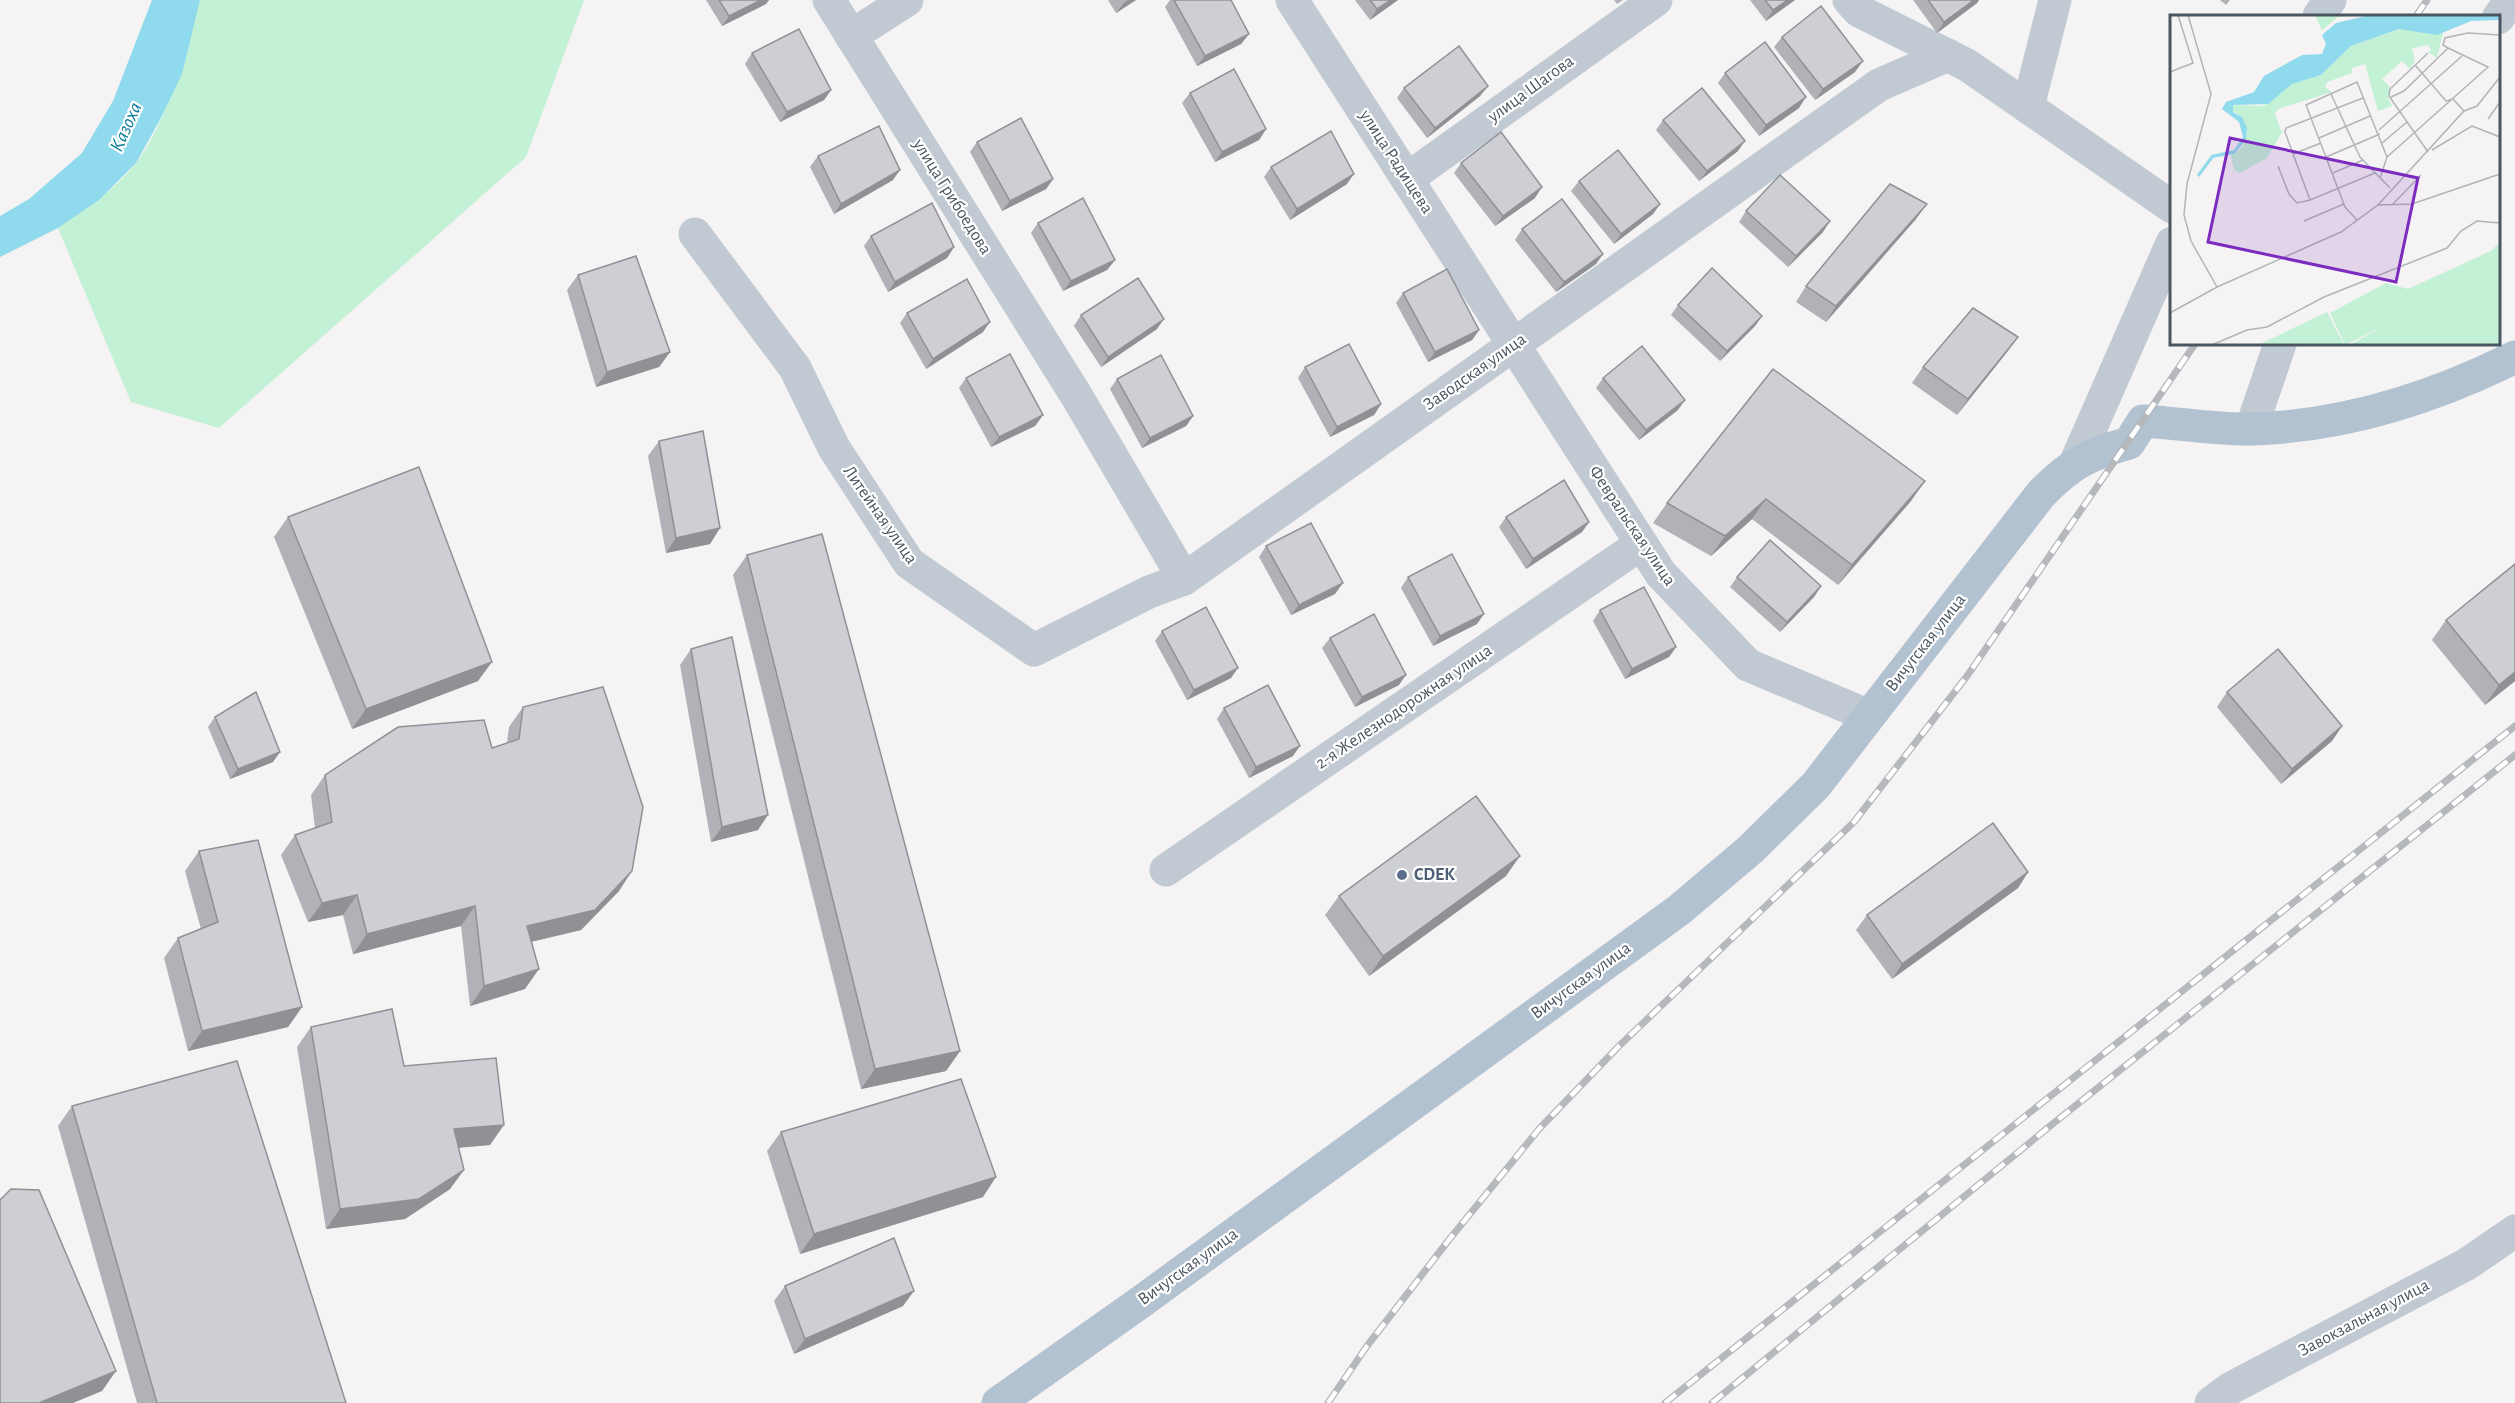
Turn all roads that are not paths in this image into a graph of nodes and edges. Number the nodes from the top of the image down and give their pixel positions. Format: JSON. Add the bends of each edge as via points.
{"nodes":[{"id":1,"x":829,"y":0,"type":"edge"},
{"id":2,"x":907,"y":0,"type":"edge"},
{"id":3,"x":1292,"y":0,"type":"edge"},
{"id":4,"x":1656,"y":0,"type":"edge"},
{"id":5,"x":1849,"y":0,"type":"edge"},
{"id":6,"x":2055,"y":0,"type":"edge"},
{"id":7,"x":2330,"y":0,"type":"edge"},
{"id":8,"x":2511,"y":0,"type":"edge"},
{"id":9,"x":2320,"y":15,"type":"edge"},
{"id":10,"x":2500,"y":16,"type":"edge"},
{"id":11,"x":851,"y":36,"type":"junction"},
{"id":12,"x":1948,"y":55,"type":"junction"},
{"id":13,"x":2028,"y":107,"type":"junction"},
{"id":14,"x":1407,"y":179,"type":"junction"},
{"id":15,"x":2170,"y":206,"type":"edge"},
{"id":16,"x":695,"y":234,"type":"dead end"},
{"id":17,"x":2170,"y":248,"type":"edge"},
{"id":18,"x":1507,"y":334,"type":"junction"},
{"id":19,"x":2280,"y":345,"type":"edge"},
{"id":20,"x":2515,"y":357,"type":"edge"},
{"id":21,"x":2251,"y":429,"type":"junction"},
{"id":22,"x":2075,"y":464,"type":"junction"},
{"id":23,"x":1641,"y":544,"type":"junction"},
{"id":24,"x":1184,"y":579,"type":"junction"},
{"id":25,"x":1869,"y":716,"type":"junction"},
{"id":26,"x":1166,"y":870,"type":"dead end"},
{"id":27,"x":2515,"y":1231,"type":"edge"},
{"id":28,"x":998,"y":1403,"type":"edge"},
{"id":29,"x":2211,"y":1403,"type":"edge"}],
"edges":[{"from":1,"to":11,"type":"street","name":"улица Грибоедова"},
{"from":2,"to":11,"type":"street"},
{"from":3,"to":14,"type":"street","name":"улица Радищева"},
{"from":4,"to":14,"type":"street","name":"улица Шагова"},
{"from":5,"to":12,"type":"street","via":[[1859,11]]},
{"from":6,"to":13,"type":"street"},
{"from":7,"to":9,"type":"street"},
{"from":8,"to":10,"type":"street"},
{"from":11,"to":24,"type":"street","name":"улица Грибоедова","via":[[1076,395]]},
{"from":12,"to":13,"type":"street"},
{"from":12,"to":18,"type":"street","name":"Заводская улица","via":[[1879,85]]},
{"from":13,"to":15,"type":"street"},
{"from":14,"to":18,"type":"street","name":"улица Радищева"},
{"from":16,"to":24,"type":"street","name":"Литейная улица","via":[[795,368],[834,448],[909,563],[1034,650],[1149,592]]},
{"from":17,"to":22,"type":"street","name":"Вичугская улица"},
{"from":18,"to":23,"type":"street","name":"Февральская улица"},
{"from":18,"to":24,"type":"street","name":"Заводская улица"},
{"from":19,"to":21,"type":"street"},
{"from":20,"to":21,"type":"main road","name":"Вичугская улица","via":[[2392,407],[2330,420]]},
{"from":21,"to":22,"type":"main road","name":"Вичугская улица","via":[[2143,420],[2129,443],[2097,452]]},
{"from":22,"to":25,"type":"main road","name":"Вичугская улица","via":[[2041,494]]},
{"from":23,"to":25,"type":"street","name":"Февральская улица","via":[[1661,574],[1748,665]]},
{"from":23,"to":26,"type":"street","name":"2-я Железнодорожная улица"},
{"from":25,"to":28,"type":"main road","name":"Вичугская улица","via":[[1816,785],[1751,849],[1678,910]]},
{"from":27,"to":29,"type":"street","name":"Завокзальная улица","via":[[2467,1264],[2231,1388]]}]}
